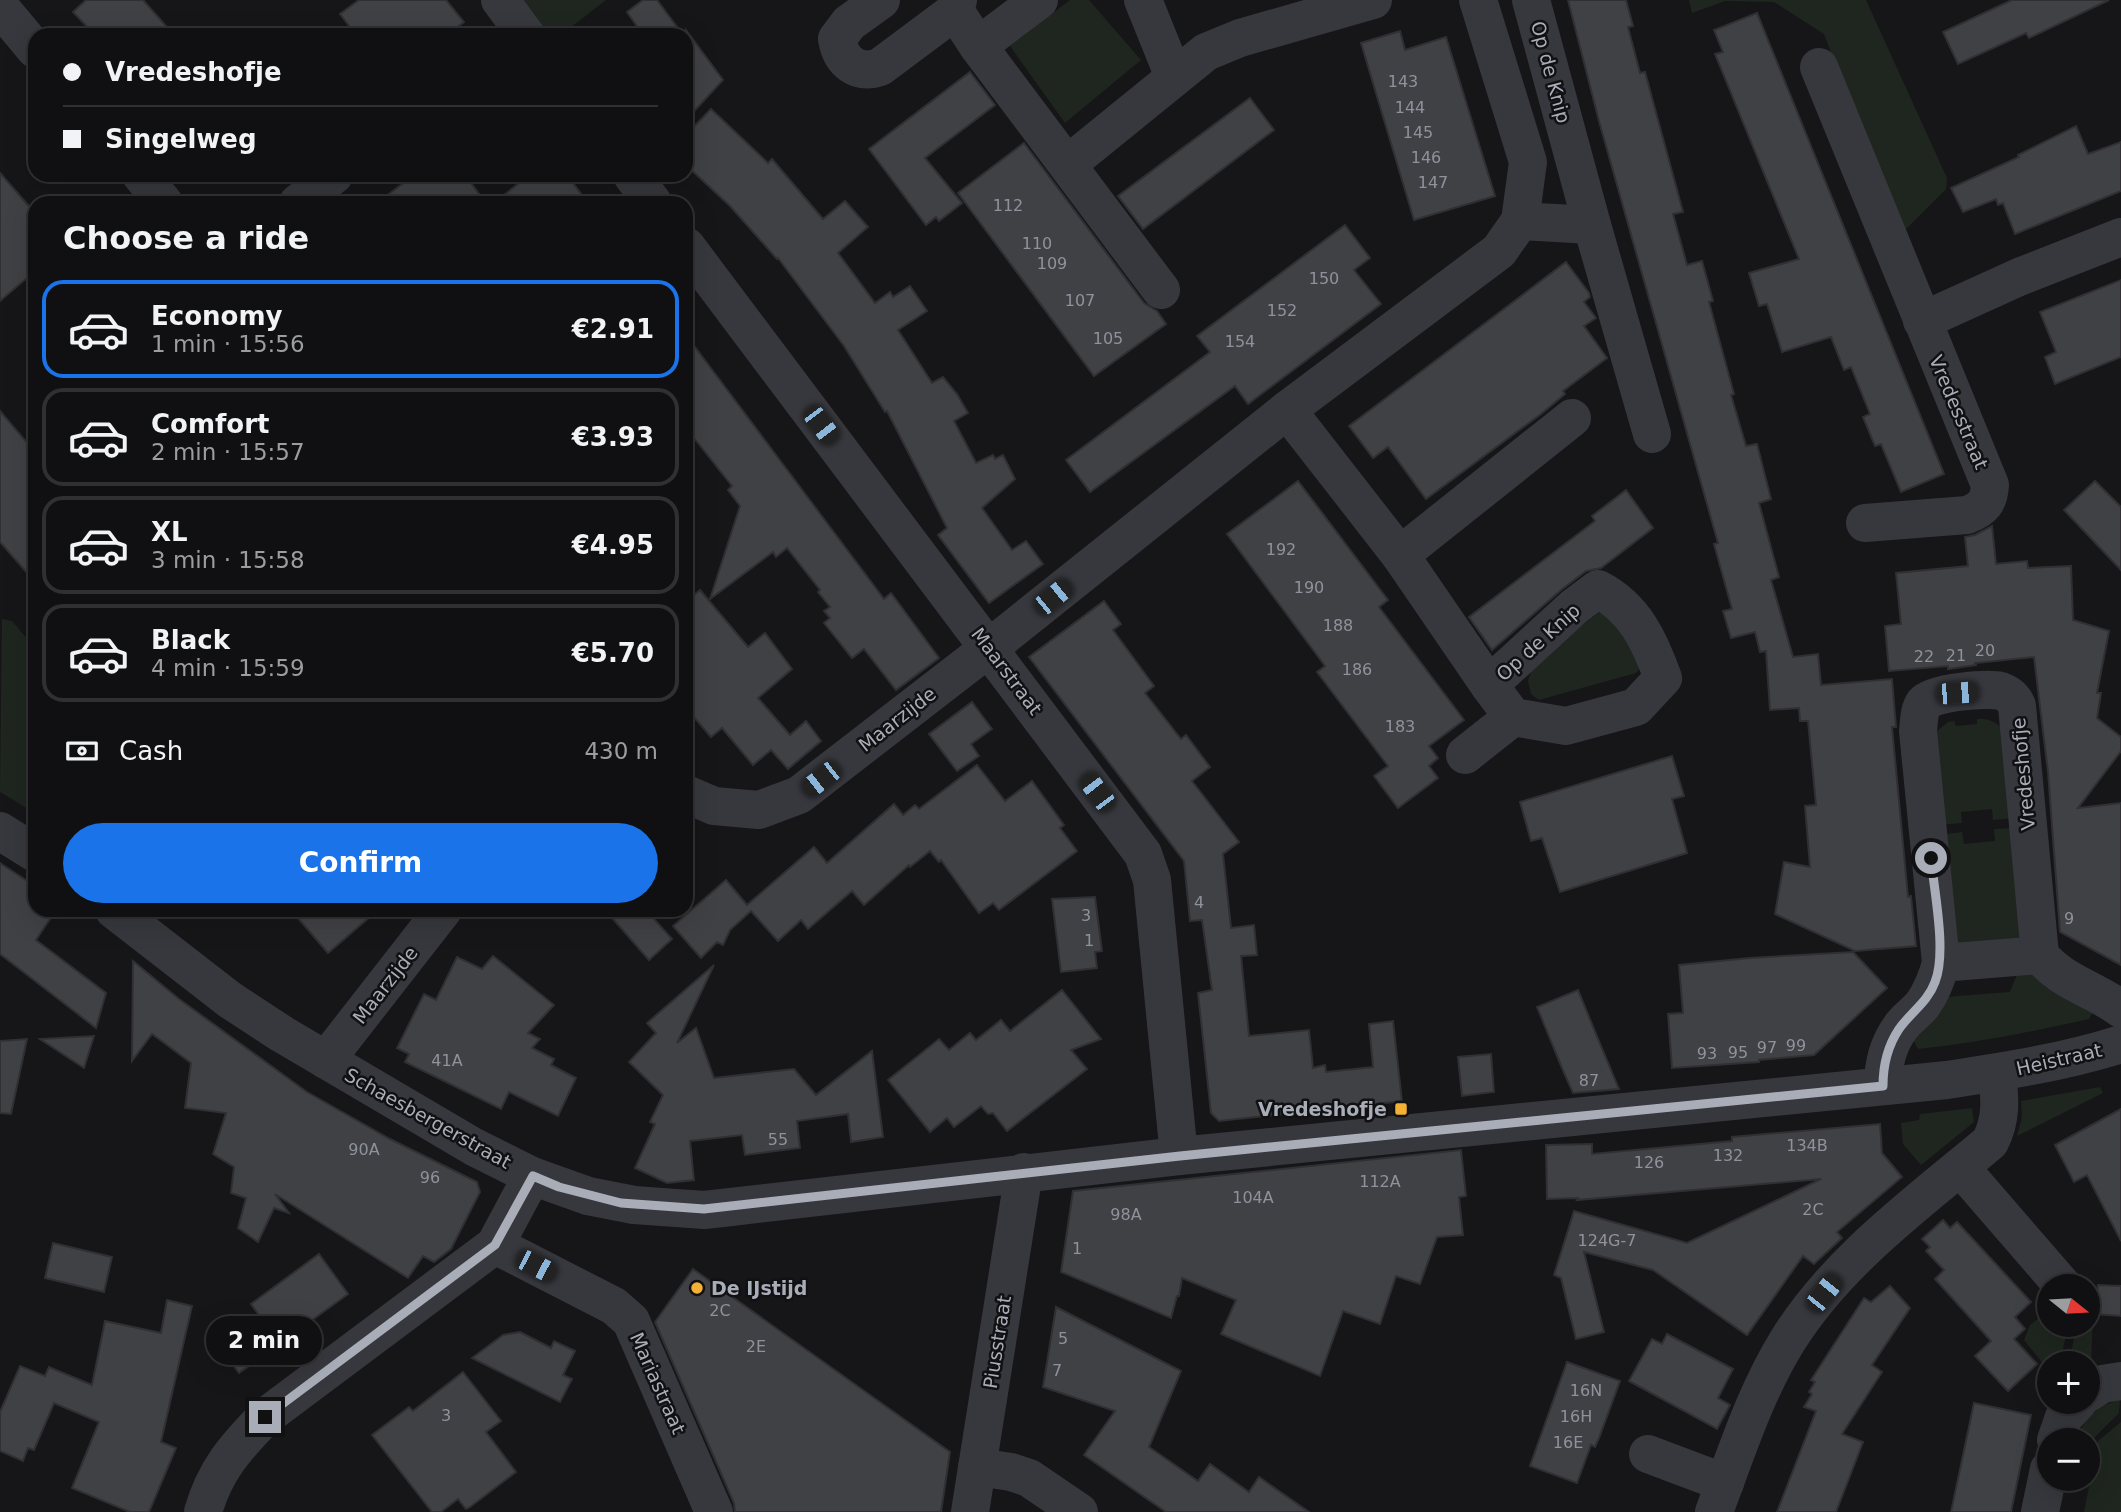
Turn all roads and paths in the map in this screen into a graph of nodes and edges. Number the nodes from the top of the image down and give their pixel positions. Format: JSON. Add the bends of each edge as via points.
{"nodes":[{"id":1,"x":881,"y":0,"type":"edge"},
{"id":2,"x":1039,"y":0,"type":"edge"},
{"id":3,"x":1143,"y":0,"type":"edge"},
{"id":4,"x":1373,"y":0,"type":"edge"},
{"id":5,"x":1478,"y":0,"type":"edge"},
{"id":6,"x":1531,"y":0,"type":"edge"},
{"id":7,"x":957,"y":6,"type":"edge"},
{"id":8,"x":0,"y":7,"type":"edge"},
{"id":9,"x":28,"y":41,"type":"edge"},
{"id":10,"x":978,"y":46,"type":"junction"},
{"id":11,"x":1819,"y":67,"type":"dead end"},
{"id":12,"x":1174,"y":77,"type":"junction"},
{"id":13,"x":1068,"y":164,"type":"junction"},
{"id":14,"x":147,"y":182,"type":"edge"},
{"id":15,"x":325,"y":182,"type":"edge"},
{"id":16,"x":158,"y":196,"type":"edge"},
{"id":17,"x":307,"y":196,"type":"edge"},
{"id":18,"x":1520,"y":221,"type":"junction"},
{"id":19,"x":1592,"y":225,"type":"junction"},
{"id":20,"x":2121,"y":237,"type":"edge"},
{"id":21,"x":693,"y":255,"type":"edge"},
{"id":22,"x":1161,"y":290,"type":"dead end"},
{"id":23,"x":1922,"y":321,"type":"junction"},
{"id":24,"x":1287,"y":410,"type":"junction"},
{"id":25,"x":1572,"y":418,"type":"dead end"},
{"id":26,"x":1652,"y":434,"type":"dead end"},
{"id":27,"x":1865,"y":523,"type":"dead end"},
{"id":28,"x":1400,"y":555,"type":"junction"},
{"id":29,"x":989,"y":648,"type":"junction"},
{"id":30,"x":1489,"y":685,"type":"junction"},
{"id":31,"x":1513,"y":717,"type":"junction"},
{"id":32,"x":1465,"y":755,"type":"dead end"},
{"id":33,"x":693,"y":797,"type":"edge"},
{"id":34,"x":0,"y":831,"type":"edge"},
{"id":35,"x":28,"y":849,"type":"edge"},
{"id":36,"x":123,"y":917,"type":"edge"},
{"id":37,"x":438,"y":917,"type":"edge"},
{"id":38,"x":2039,"y":955,"type":"junction"},
{"id":39,"x":1941,"y":963,"type":"junction"},
{"id":40,"x":2121,"y":1009,"type":"edge"},
{"id":41,"x":2121,"y":1044,"type":"edge"},
{"id":42,"x":326,"y":1060,"type":"junction"},
{"id":43,"x":1997,"y":1073,"type":"junction"},
{"id":44,"x":1883,"y":1086,"type":"junction"},
{"id":45,"x":1180,"y":1156,"type":"junction"},
{"id":46,"x":1960,"y":1167,"type":"junction"},
{"id":47,"x":1024,"y":1172,"type":"junction"},
{"id":48,"x":533,"y":1176,"type":"junction"},
{"id":49,"x":495,"y":1245,"type":"junction"},
{"id":50,"x":2053,"y":1274,"type":"edge"},
{"id":51,"x":2121,"y":1381,"type":"edge"},
{"id":52,"x":2100,"y":1385,"type":"edge"},
{"id":53,"x":1648,"y":1454,"type":"dead end"},
{"id":54,"x":977,"y":1467,"type":"junction"},
{"id":55,"x":2044,"y":1491,"type":"edge"},
{"id":56,"x":1719,"y":1497,"type":"edge"},
{"id":57,"x":203,"y":1512,"type":"edge"},
{"id":58,"x":714,"y":1512,"type":"edge"},
{"id":59,"x":970,"y":1512,"type":"edge"},
{"id":60,"x":1079,"y":1512,"type":"edge"},
{"id":61,"x":2040,"y":1512,"type":"edge"}],
"edges":[{"from":1,"to":7,"type":"street","via":[[849,23],[837,39],[852,66],[880,67]]},
{"from":2,"to":10,"type":"street"},
{"from":3,"to":12,"type":"street"},
{"from":4,"to":12,"type":"street","via":[[1240,38],[1206,52]]},
{"from":5,"to":18,"type":"street","via":[[1528,162]]},
{"from":6,"to":19,"type":"street","name":"Op de Knip"},
{"from":7,"to":10,"type":"street"},
{"from":8,"to":9,"type":"street"},
{"from":10,"to":13,"type":"street"},
{"from":11,"to":23,"type":"street","name":"Vredesstraat"},
{"from":12,"to":13,"type":"street"},
{"from":13,"to":22,"type":"street"},
{"from":14,"to":16,"type":"street"},
{"from":15,"to":17,"type":"street"},
{"from":18,"to":19,"type":"street"},
{"from":18,"to":24,"type":"street","via":[[1499,251]]},
{"from":19,"to":26,"type":"street","name":"Op de Knip"},
{"from":20,"to":23,"type":"street","via":[[2019,276]]},
{"from":21,"to":29,"type":"street","name":"Maarstraat"},
{"from":23,"to":27,"type":"street","name":"Vredesstraat","via":[[1990,485],[1988,499],[1967,515]]},
{"from":24,"to":28,"type":"street","name":"Op de Knip"},
{"from":24,"to":29,"type":"street"},
{"from":25,"to":28,"type":"street"},
{"from":28,"to":30,"type":"street","name":"Op de Knip"},
{"from":29,"to":33,"type":"street","name":"Maarzijde","via":[[799,795],[758,810],[714,806]]},
{"from":29,"to":45,"type":"street","name":"Maarstraat","via":[[1143,854],[1152,880]]},
{"from":30,"to":31,"type":"street","name":"Op de Knip"},
{"from":30,"to":31,"type":"street","name":"Op de Knip","via":[[1598,589],[1617,599],[1651,643],[1663,678],[1636,707],[1566,726]]},
{"from":31,"to":32,"type":"street"},
{"from":34,"to":35,"type":"street"},
{"from":36,"to":42,"type":"street","name":"Schaesbergerstraat","via":[[230,1000]]},
{"from":37,"to":42,"type":"street","name":"Maarzijde"},
{"from":38,"to":39,"type":"street"},
{"from":38,"to":39,"type":"street","name":"Vredeshofje","via":[[2017,706],[2010,695],[1997,690],[1937,694],[1924,703],[1918,731]]},
{"from":38,"to":40,"type":"street","via":[[2061,975]]},
{"from":39,"to":44,"type":"street","name":"Vredeshofje","via":[[1935,984],[1889,1048]]},
{"from":41,"to":43,"type":"street","name":"Heistraat"},
{"from":42,"to":48,"type":"street","name":"Schaesbergerstraat","via":[[474,1147]]},
{"from":43,"to":44,"type":"street","name":"Schaesbergerstraat"},
{"from":43,"to":46,"type":"street","via":[[1997,1128],[1990,1142]]},
{"from":44,"to":45,"type":"street","name":"Schaesbergerstraat"},
{"from":45,"to":47,"type":"street","name":"Schaesbergerstraat"},
{"from":46,"to":50,"type":"street"},
{"from":46,"to":56,"type":"street","via":[[1875,1239],[1789,1339],[1762,1388]]},
{"from":47,"to":48,"type":"street","name":"Schaesbergerstraat","via":[[704,1209],[621,1203]]},
{"from":47,"to":54,"type":"street","name":"Piusstraat"},
{"from":48,"to":49,"type":"street"},
{"from":49,"to":57,"type":"street","via":[[265,1417],[217,1476]]},
{"from":49,"to":58,"type":"street","name":"Mariastraat","via":[[614,1306],[631,1321]]},
{"from":51,"to":52,"type":"street"},
{"from":53,"to":56,"type":"street"},
{"from":54,"to":59,"type":"street","name":"Piusstraat"},
{"from":54,"to":60,"type":"street","via":[[1029,1478]]},
{"from":55,"to":61,"type":"street"}]}
